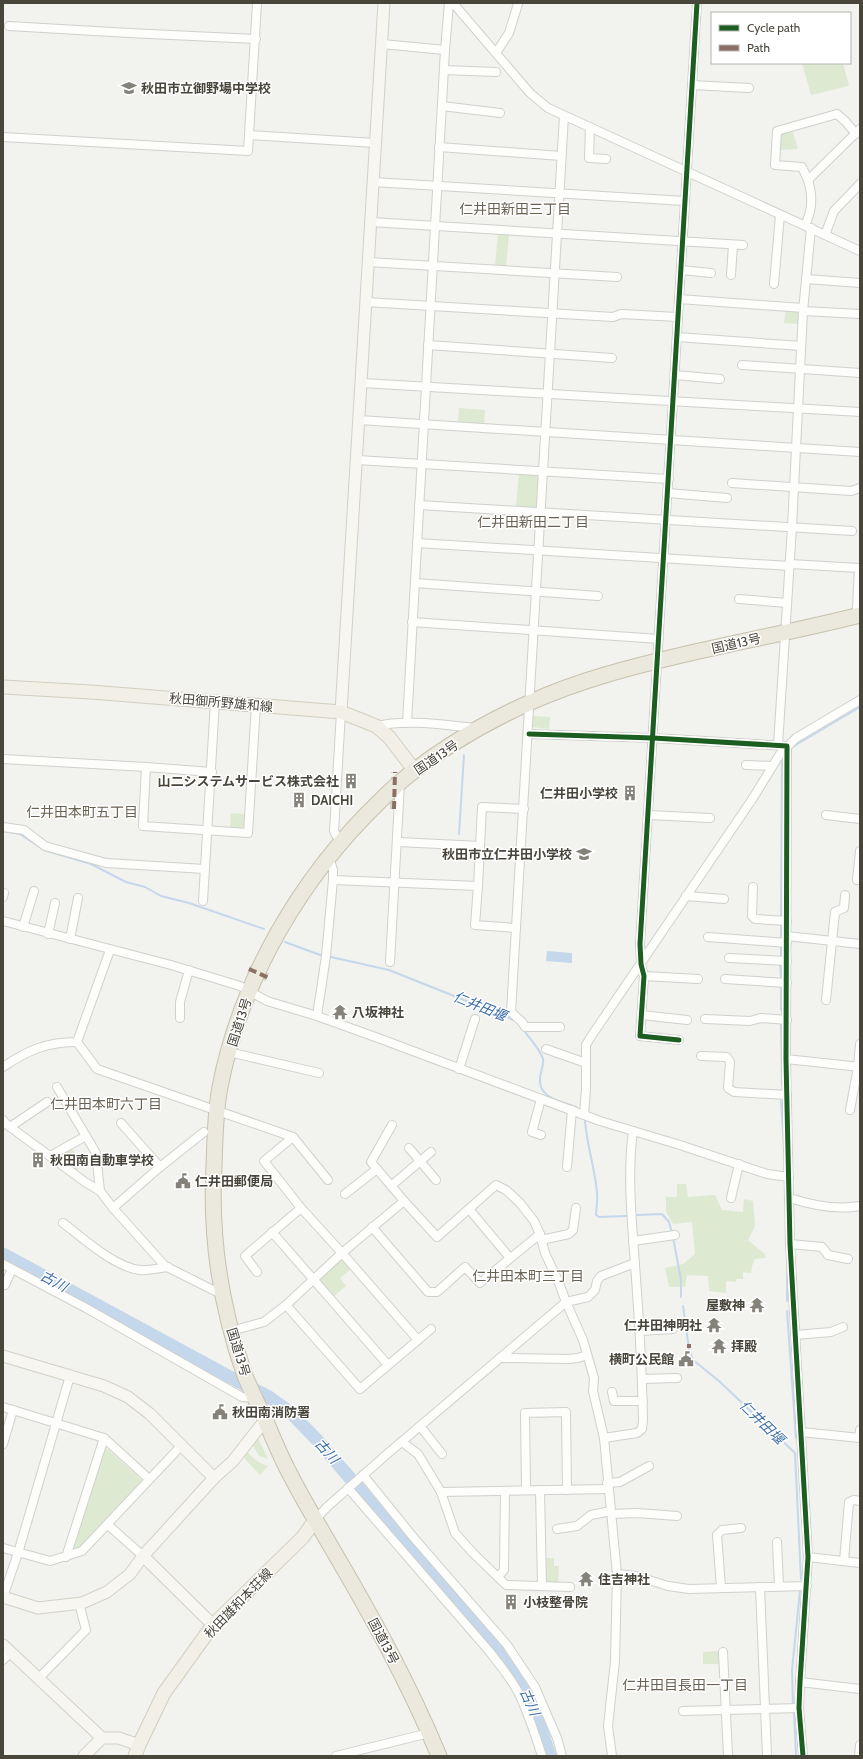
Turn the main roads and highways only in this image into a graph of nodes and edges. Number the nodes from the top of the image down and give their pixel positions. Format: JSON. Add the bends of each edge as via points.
{"nodes":[{"id":1,"x":859,"y":615,"type":"edge"},
{"id":2,"x":3,"y":687,"type":"edge"},
{"id":3,"x":415,"y":771,"type":"junction"},
{"id":4,"x":315,"y":1520,"type":"junction"},
{"id":5,"x":137,"y":1751,"type":"edge"},
{"id":6,"x":439,"y":1756,"type":"edge"}],
"edges":[{"from":1,"to":3,"type":"highway","name":"国道13号","via":[[658,661],[581,682],[529,703],[478,728]]},
{"from":2,"to":3,"type":"main road","name":"秋田御所野雄和線","via":[[341,712],[376,726],[389,737]]},
{"from":3,"to":4,"type":"highway","name":"国道13号","via":[[382,798],[340,842],[292,910],[250,991],[229,1052],[217,1109],[212,1199],[216,1256],[231,1331],[254,1397]]},
{"from":4,"to":5,"type":"main road","name":"秋田雄和本荘線","via":[[303,1537],[213,1625],[170,1684]]},
{"from":4,"to":6,"type":"highway","name":"国道13号","via":[[388,1648]]}]}
